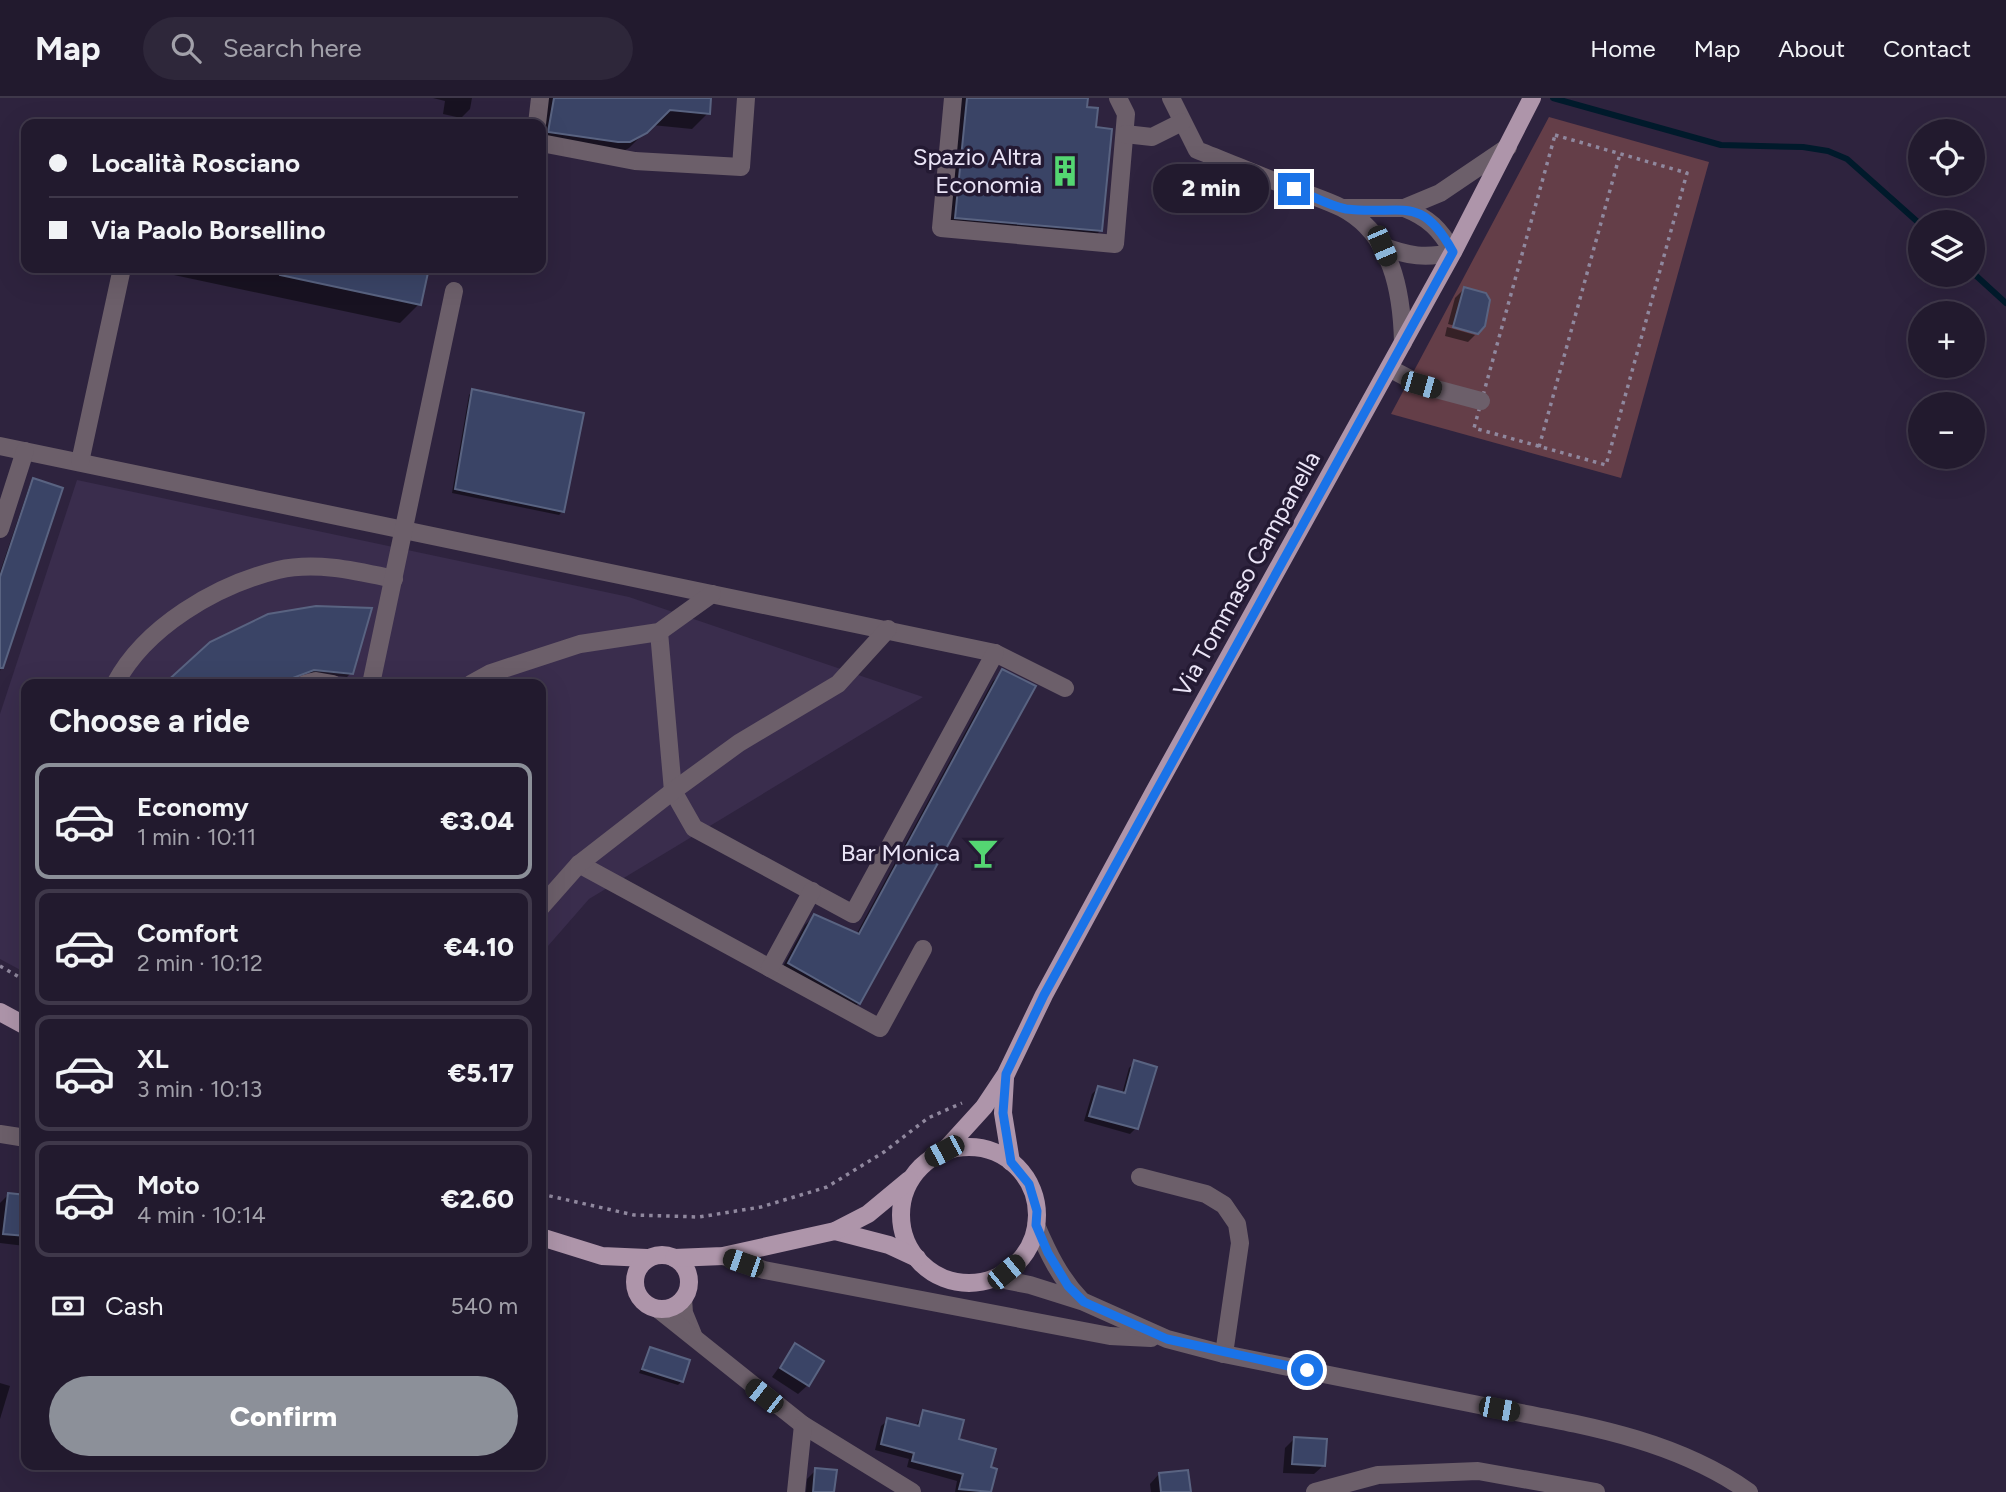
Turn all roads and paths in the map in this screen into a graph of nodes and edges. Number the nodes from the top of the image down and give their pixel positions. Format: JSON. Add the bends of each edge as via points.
{"nodes":[{"id":1,"x":540,"y":98,"type":"edge"},
{"id":2,"x":746,"y":98,"type":"edge"},
{"id":3,"x":953,"y":98,"type":"edge"},
{"id":4,"x":1118,"y":98,"type":"edge"},
{"id":5,"x":1171,"y":98,"type":"edge"},
{"id":6,"x":1529,"y":105,"type":"edge"},
{"id":7,"x":538,"y":119,"type":"edge"},
{"id":8,"x":1182,"y":122,"type":"junction"},
{"id":9,"x":1125,"y":134,"type":"junction"},
{"id":10,"x":546,"y":144,"type":"edge"},
{"id":11,"x":1510,"y":145,"type":"junction"},
{"id":12,"x":1620,"y":154,"type":"junction"},
{"id":13,"x":1343,"y":208,"type":"junction"},
{"id":14,"x":1404,"y":208,"type":"junction"},
{"id":15,"x":1382,"y":246,"type":"junction"},
{"id":16,"x":1453,"y":252,"type":"junction"},
{"id":17,"x":121,"y":273,"type":"edge"},
{"id":18,"x":454,"y":291,"type":"dead end"},
{"id":19,"x":1403,"y":343,"type":"junction"},
{"id":20,"x":1389,"y":368,"type":"junction"},
{"id":21,"x":1481,"y":401,"type":"junction"},
{"id":22,"x":0,"y":446,"type":"edge"},
{"id":23,"x":1539,"y":447,"type":"junction"},
{"id":24,"x":26,"y":451,"type":"junction"},
{"id":25,"x":80,"y":462,"type":"junction"},
{"id":26,"x":406,"y":528,"type":"junction"},
{"id":27,"x":0,"y":529,"type":"edge"},
{"id":28,"x":394,"y":579,"type":"junction"},
{"id":29,"x":712,"y":594,"type":"junction"},
{"id":30,"x":888,"y":629,"type":"junction"},
{"id":31,"x":659,"y":632,"type":"junction"},
{"id":32,"x":995,"y":653,"type":"junction"},
{"id":33,"x":118,"y":679,"type":"edge"},
{"id":34,"x":372,"y":679,"type":"edge"},
{"id":35,"x":480,"y":679,"type":"edge"},
{"id":36,"x":1065,"y":688,"type":"dead end"},
{"id":37,"x":673,"y":791,"type":"junction"},
{"id":38,"x":579,"y":864,"type":"junction"},
{"id":39,"x":812,"y":891,"type":"junction"},
{"id":40,"x":546,"y":901,"type":"edge"},
{"id":41,"x":923,"y":949,"type":"dead end"},
{"id":42,"x":0,"y":966,"type":"edge"},
{"id":43,"x":770,"y":968,"type":"junction"},
{"id":44,"x":21,"y":978,"type":"edge"},
{"id":45,"x":0,"y":1012,"type":"edge"},
{"id":46,"x":21,"y":1023,"type":"edge"},
{"id":47,"x":1006,"y":1074,"type":"junction"},
{"id":48,"x":967,"y":1102,"type":"dead end"},
{"id":49,"x":0,"y":1134,"type":"edge"},
{"id":50,"x":21,"y":1137,"type":"edge"},
{"id":51,"x":944,"y":1151,"type":"junction"},
{"id":52,"x":1011,"y":1162,"type":"junction"},
{"id":53,"x":1140,"y":1177,"type":"dead end"},
{"id":54,"x":912,"y":1178,"type":"junction"},
{"id":55,"x":546,"y":1195,"type":"edge"},
{"id":56,"x":1036,"y":1225,"type":"junction"},
{"id":57,"x":835,"y":1231,"type":"junction"},
{"id":58,"x":546,"y":1239,"type":"edge"},
{"id":59,"x":602,"y":1256,"type":"junction"},
{"id":60,"x":723,"y":1256,"type":"junction"},
{"id":61,"x":647,"y":1258,"type":"junction"},
{"id":62,"x":674,"y":1258,"type":"junction"},
{"id":63,"x":917,"y":1258,"type":"junction"},
{"id":64,"x":994,"y":1278,"type":"junction"},
{"id":65,"x":689,"y":1281,"type":"junction"},
{"id":66,"x":636,"y":1292,"type":"junction"},
{"id":67,"x":683,"y":1299,"type":"junction"},
{"id":68,"x":1084,"y":1302,"type":"junction"},
{"id":69,"x":658,"y":1309,"type":"junction"},
{"id":70,"x":694,"y":1338,"type":"junction"},
{"id":71,"x":1167,"y":1339,"type":"junction"},
{"id":72,"x":1224,"y":1354,"type":"junction"},
{"id":73,"x":803,"y":1425,"type":"junction"},
{"id":74,"x":796,"y":1492,"type":"edge"},
{"id":75,"x":912,"y":1492,"type":"edge"},
{"id":76,"x":1315,"y":1492,"type":"edge"},
{"id":77,"x":1596,"y":1492,"type":"edge"},
{"id":78,"x":1749,"y":1492,"type":"edge"}],
"edges":[{"from":1,"to":7,"type":"street"},
{"from":2,"to":10,"type":"street","via":[[741,167],[635,161]]},
{"from":3,"to":9,"type":"street","via":[[942,228],[1115,244]]},
{"from":4,"to":9,"type":"street","via":[[1126,114]]},
{"from":5,"to":8,"type":"street"},
{"from":6,"to":11,"type":"main road","name":"Via Tommaso Campanella"},
{"from":8,"to":9,"type":"street","via":[[1152,137]]},
{"from":8,"to":13,"type":"street","via":[[1196,150]]},
{"from":11,"to":14,"type":"street","via":[[1440,193]]},
{"from":11,"to":16,"type":"main road","name":"Via Tommaso Campanella"},
{"from":12,"to":21,"type":"path","via":[[1555,135]]},
{"from":12,"to":23,"type":"path"},
{"from":12,"to":23,"type":"path","via":[[1687,173],[1606,465]]},
{"from":13,"to":14,"type":"street"},
{"from":13,"to":15,"type":"street"},
{"from":14,"to":16,"type":"street","via":[[1426,216]]},
{"from":15,"to":16,"type":"street","via":[[1407,256],[1431,258]]},
{"from":15,"to":19,"type":"street","via":[[1402,306]]},
{"from":16,"to":19,"type":"main road","name":"Via Tommaso Campanella"},
{"from":17,"to":25,"type":"street"},
{"from":18,"to":26,"type":"street"},
{"from":19,"to":20,"type":"main road","name":"Via Tommaso Campanella"},
{"from":20,"to":21,"type":"street","via":[[1421,385]]},
{"from":20,"to":47,"type":"main road","name":"Via Tommaso Campanella","via":[[1147,804]]},
{"from":21,"to":23,"type":"path","via":[[1474,428]]},
{"from":22,"to":24,"type":"street"},
{"from":24,"to":25,"type":"street"},
{"from":24,"to":27,"type":"street"},
{"from":25,"to":26,"type":"street"},
{"from":26,"to":28,"type":"street"},
{"from":26,"to":29,"type":"street"},
{"from":28,"to":33,"type":"street","via":[[340,568],[279,570],[216,593],[163,627]]},
{"from":28,"to":34,"type":"street"},
{"from":29,"to":30,"type":"street"},
{"from":29,"to":31,"type":"street"},
{"from":30,"to":32,"type":"street"},
{"from":30,"to":37,"type":"street","via":[[838,684],[761,729]]},
{"from":31,"to":35,"type":"street","via":[[580,644]]},
{"from":31,"to":37,"type":"street"},
{"from":32,"to":36,"type":"street"},
{"from":32,"to":39,"type":"street","via":[[853,914]]},
{"from":37,"to":38,"type":"street"},
{"from":37,"to":39,"type":"street","via":[[694,828]]},
{"from":38,"to":40,"type":"street"},
{"from":38,"to":43,"type":"street"},
{"from":39,"to":43,"type":"street"},
{"from":41,"to":43,"type":"street","via":[[880,1028]]},
{"from":42,"to":44,"type":"path"},
{"from":45,"to":46,"type":"main road"},
{"from":47,"to":51,"type":"main road","name":"Via Tommaso Campanella"},
{"from":47,"to":52,"type":"main road","name":"Via Tommaso Campanella","via":[[1003,1113]]},
{"from":48,"to":55,"type":"path","via":[[928,1118],[827,1187],[761,1207],[699,1217],[634,1215]]},
{"from":49,"to":50,"type":"street"},
{"from":51,"to":52,"type":"main road","via":[[972,1147]]},
{"from":51,"to":54,"type":"main road"},
{"from":52,"to":56,"type":"main road","via":[[1032,1190]]},
{"from":53,"to":72,"type":"street","via":[[1206,1194],[1224,1205],[1237,1224],[1240,1243]]},
{"from":54,"to":57,"type":"main road","via":[[868,1214]]},
{"from":54,"to":63,"type":"main road","via":[[901,1219]]},
{"from":56,"to":64,"type":"main road","via":[[1033,1239],[1017,1262]]},
{"from":56,"to":68,"type":"street","via":[[1068,1286]]},
{"from":57,"to":60,"type":"main road"},
{"from":57,"to":63,"type":"main road","via":[[889,1245]]},
{"from":58,"to":59,"type":"main road"},
{"from":59,"to":61,"type":"main road"},
{"from":59,"to":66,"type":"main road"},
{"from":60,"to":62,"type":"main road"},
{"from":60,"to":65,"type":"main road"},
{"from":60,"to":71,"type":"street","via":[[764,1270],[1083,1331]]},
{"from":61,"to":62,"type":"main road"},
{"from":61,"to":66,"type":"main road","via":[[636,1273]]},
{"from":62,"to":65,"type":"main road"},
{"from":63,"to":64,"type":"main road","via":[[952,1280]]},
{"from":64,"to":68,"type":"street"},
{"from":65,"to":67,"type":"main road"},
{"from":66,"to":69,"type":"main road"},
{"from":67,"to":69,"type":"main road"},
{"from":67,"to":70,"type":"street"},
{"from":68,"to":71,"type":"street"},
{"from":69,"to":70,"type":"street"},
{"from":70,"to":73,"type":"street"},
{"from":71,"to":72,"type":"street"},
{"from":72,"to":78,"type":"street","via":[[1608,1430],[1677,1452]]},
{"from":73,"to":74,"type":"street"},
{"from":73,"to":75,"type":"street"},
{"from":76,"to":77,"type":"street","via":[[1378,1475],[1478,1471]]}]}
